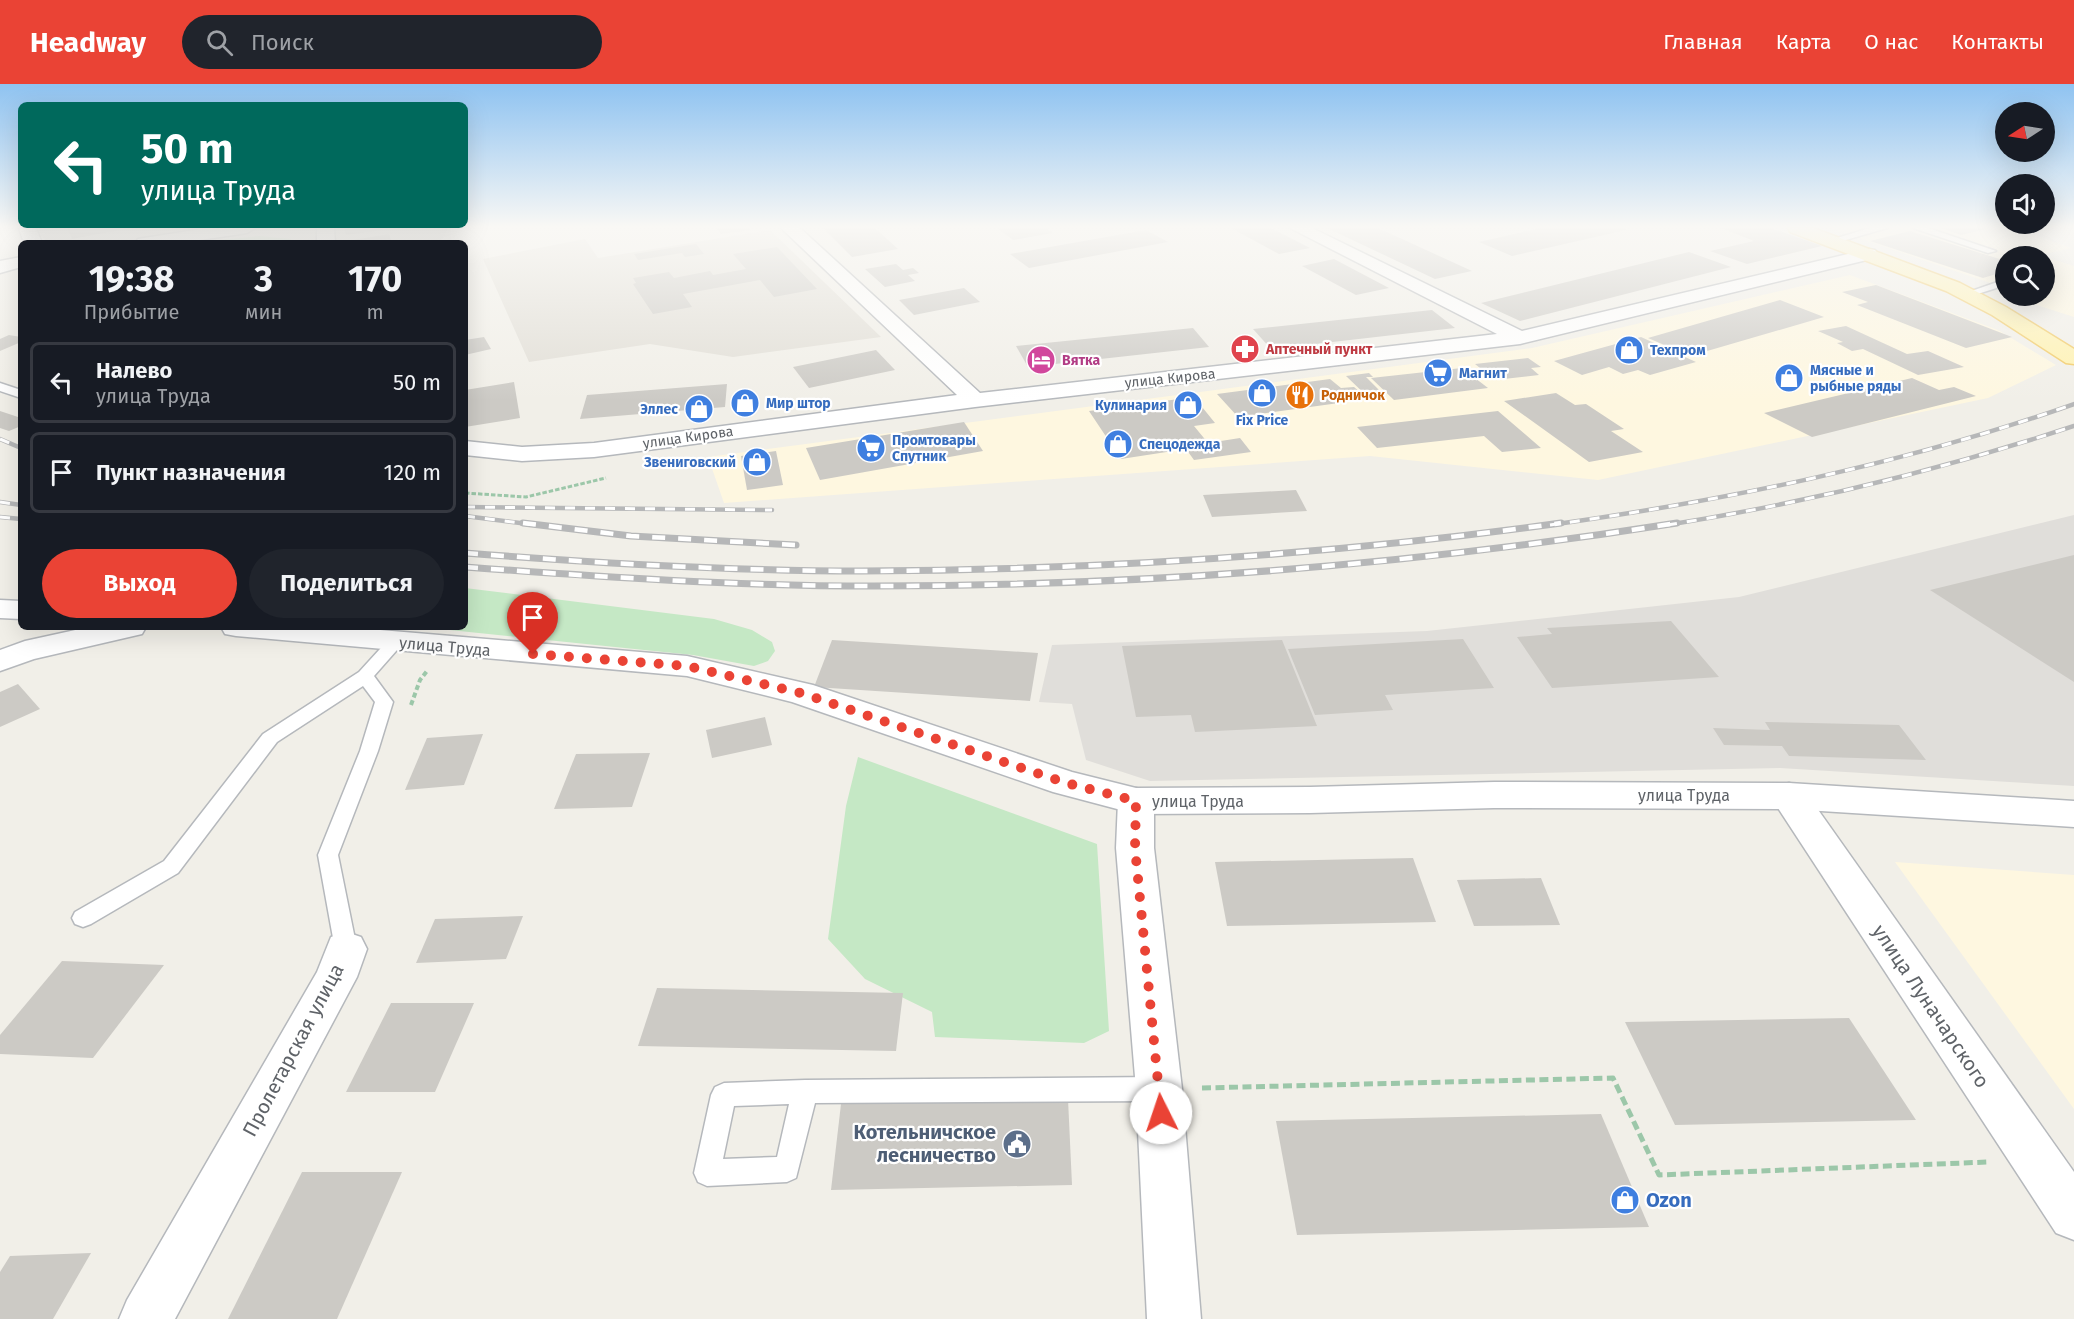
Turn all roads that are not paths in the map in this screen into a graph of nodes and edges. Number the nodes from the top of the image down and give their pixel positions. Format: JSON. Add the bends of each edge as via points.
{"nodes":[{"id":1,"x":851,"y":286,"type":"edge"},
{"id":2,"x":1414,"y":286,"type":"edge"},
{"id":3,"x":1738,"y":286,"type":"edge"},
{"id":4,"x":1947,"y":286,"type":"edge"},
{"id":5,"x":1993,"y":286,"type":"edge"},
{"id":6,"x":1968,"y":294,"type":"junction"},
{"id":7,"x":1520,"y":338,"type":"junction"},
{"id":8,"x":2074,"y":358,"type":"edge"},
{"id":9,"x":0,"y":387,"type":"edge"},
{"id":10,"x":18,"y":393,"type":"edge"},
{"id":11,"x":975,"y":400,"type":"junction"},
{"id":12,"x":468,"y":448,"type":"edge"},
{"id":13,"x":0,"y":609,"type":"edge"},
{"id":14,"x":18,"y":610,"type":"edge"},
{"id":15,"x":118,"y":630,"type":"edge"},
{"id":16,"x":268,"y":630,"type":"edge"},
{"id":17,"x":396,"y":642,"type":"junction"},
{"id":18,"x":0,"y":661,"type":"edge"},
{"id":19,"x":365,"y":676,"type":"junction"},
{"id":20,"x":1790,"y":796,"type":"junction"},
{"id":21,"x":1136,"y":801,"type":"junction"},
{"id":22,"x":2074,"y":814,"type":"edge"},
{"id":23,"x":83,"y":918,"type":"dead end"},
{"id":24,"x":346,"y":949,"type":"joint"},
{"id":25,"x":1159,"y":1089,"type":"junction"},
{"id":26,"x":805,"y":1092,"type":"dead end"},
{"id":27,"x":2074,"y":1215,"type":"edge"},
{"id":28,"x":146,"y":1319,"type":"edge"},
{"id":29,"x":1174,"y":1319,"type":"edge"}],
"edges":[{"from":1,"to":11,"type":"street"},
{"from":2,"to":7,"type":"street"},
{"from":3,"to":7,"type":"street","name":"улица Кирова"},
{"from":4,"to":6,"type":"main road"},
{"from":5,"to":6,"type":"lane"},
{"from":6,"to":8,"type":"main road"},
{"from":7,"to":11,"type":"street","name":"улица Кирова"},
{"from":9,"to":10,"type":"lane"},
{"from":11,"to":12,"type":"street","name":"улица Кирова","via":[[576,452],[522,454]]},
{"from":13,"to":14,"type":"street"},
{"from":15,"to":18,"type":"street","via":[[25,651]]},
{"from":16,"to":17,"type":"street","name":"улица Труда"},
{"from":17,"to":19,"type":"lane"},
{"from":17,"to":21,"type":"street","name":"улица Труда","via":[[698,669],[801,693],[1066,783]]},
{"from":19,"to":23,"type":"lane","via":[[270,738],[171,867]]},
{"from":19,"to":24,"type":"lane","name":"Пролетарская улица","via":[[384,702],[328,855]]},
{"from":20,"to":21,"type":"street","name":"улица Труда","via":[[1494,795]]},
{"from":20,"to":22,"type":"street","name":"улица Труда"},
{"from":20,"to":27,"type":"street","name":"улица Луначарского"},
{"from":21,"to":25,"type":"street","via":[[1135,848]]},
{"from":24,"to":28,"type":"street","name":"Пролетарская улица","via":[[336,977]]},
{"from":25,"to":26,"type":"lane"},
{"from":25,"to":29,"type":"street"}]}
